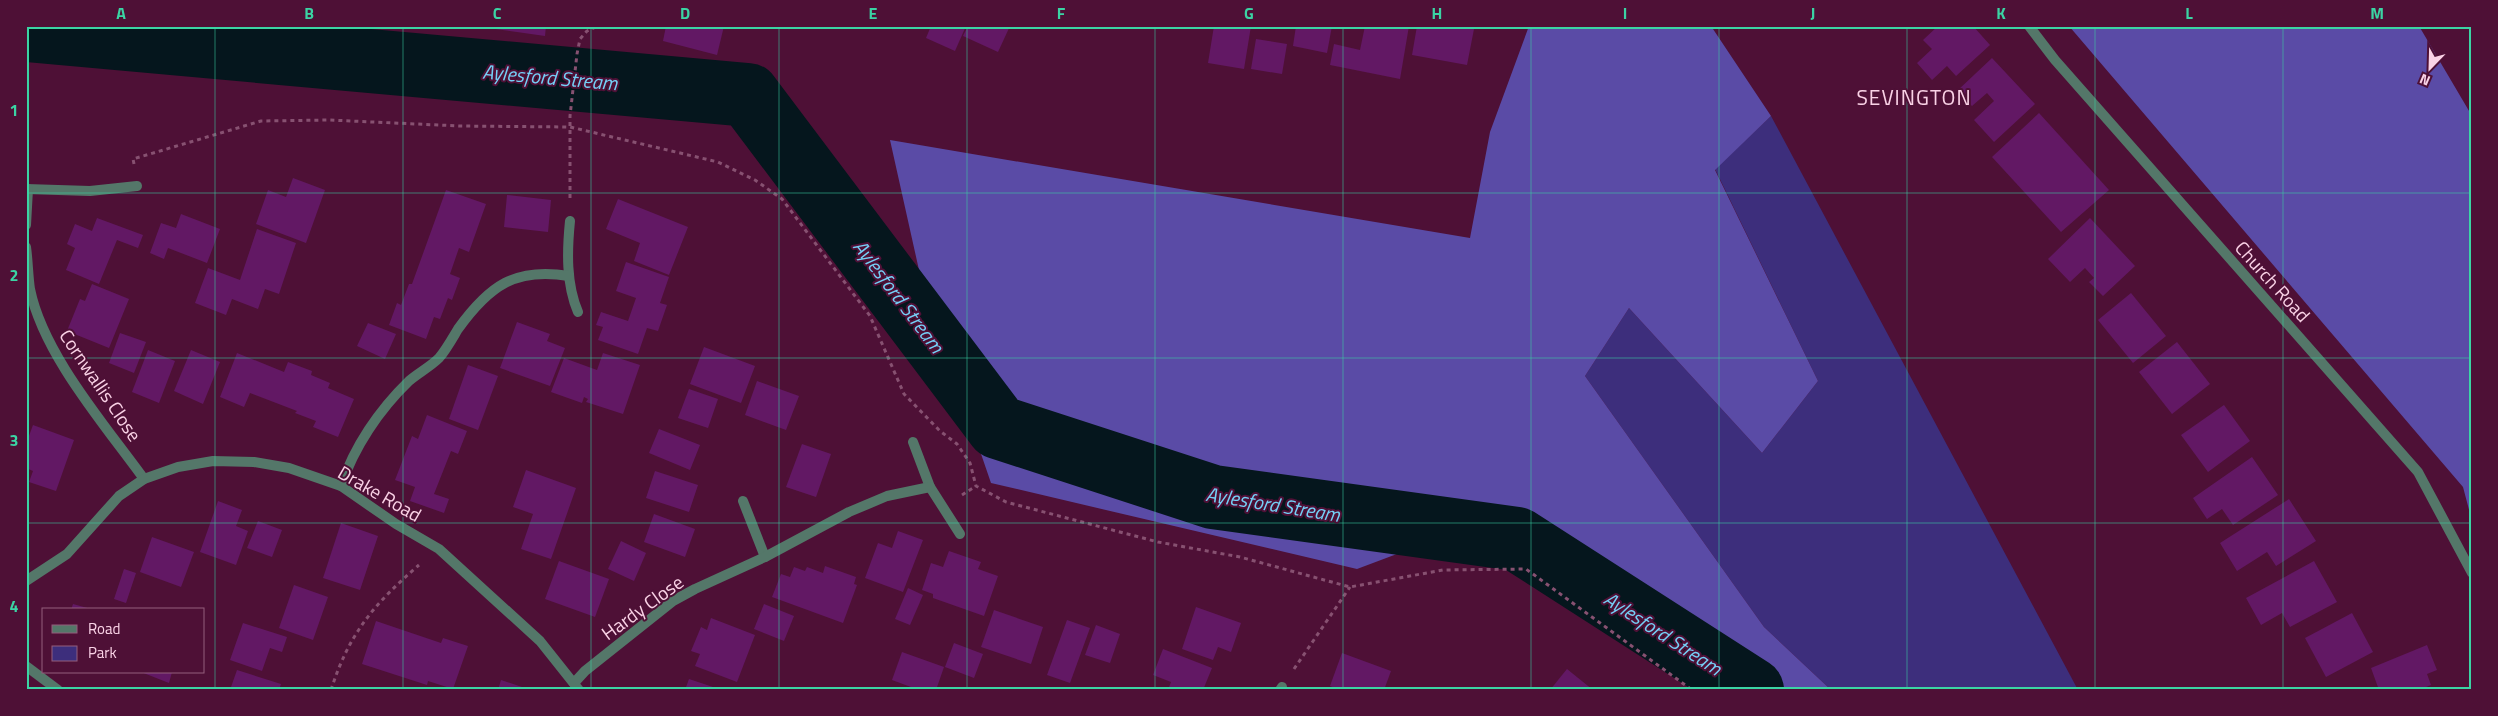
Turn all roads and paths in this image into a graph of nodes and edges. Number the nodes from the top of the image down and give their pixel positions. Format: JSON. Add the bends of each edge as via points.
{"nodes":[{"id":1,"x":598,"y":26,"type":"edge"},
{"id":2,"x":2030,"y":26,"type":"edge"},
{"id":3,"x":570,"y":127,"type":"junction"},
{"id":4,"x":136,"y":186,"type":"joint"},
{"id":5,"x":27,"y":189,"type":"edge"},
{"id":6,"x":570,"y":221,"type":"joint"},
{"id":7,"x":26,"y":225,"type":"edge"},
{"id":8,"x":26,"y":248,"type":"edge"},
{"id":9,"x":570,"y":276,"type":"junction"},
{"id":10,"x":578,"y":312,"type":"dead end"},
{"id":11,"x":913,"y":442,"type":"dead end"},
{"id":12,"x":144,"y":478,"type":"junction"},
{"id":13,"x":341,"y":486,"type":"junction"},
{"id":14,"x":930,"y":487,"type":"junction"},
{"id":15,"x":743,"y":502,"type":"dead end"},
{"id":16,"x":960,"y":534,"type":"dead end"},
{"id":17,"x":439,"y":549,"type":"junction"},
{"id":18,"x":765,"y":557,"type":"junction"},
{"id":19,"x":2472,"y":573,"type":"edge"},
{"id":20,"x":26,"y":581,"type":"edge"},
{"id":21,"x":1350,"y":587,"type":"junction"},
{"id":22,"x":26,"y":666,"type":"edge"},
{"id":23,"x":576,"y":686,"type":"edge"},
{"id":24,"x":1281,"y":688,"type":"edge"},
{"id":25,"x":1691,"y":689,"type":"edge"},
{"id":26,"x":58,"y":690,"type":"edge"},
{"id":27,"x":331,"y":690,"type":"edge"}],
"edges":[{"from":1,"to":3,"type":"path","via":[[587,31],[580,40]]},
{"from":2,"to":19,"type":"street","name":"Church Road","via":[[2055,60],[2418,472]]},
{"from":3,"to":4,"type":"path","via":[[261,121],[133,159]]},
{"from":3,"to":6,"type":"path"},
{"from":3,"to":21,"type":"path","via":[[718,162],[782,199],[870,316],[904,394],[957,444],[970,463],[976,486],[1006,502],[1158,542],[1240,557]]},
{"from":4,"to":5,"type":"street","via":[[90,191]]},
{"from":5,"to":7,"type":"street"},
{"from":6,"to":9,"type":"street","via":[[567,254]]},
{"from":8,"to":12,"type":"street","name":"Cornwallis Close","via":[[30,290],[43,328],[72,378]]},
{"from":9,"to":10,"type":"street"},
{"from":9,"to":13,"type":"street","via":[[545,272],[518,276],[479,302],[439,358],[411,379],[374,421],[347,468]]},
{"from":11,"to":14,"type":"street"},
{"from":12,"to":13,"type":"street","name":"Drake Road","via":[[213,460],[289,468]]},
{"from":12,"to":20,"type":"street","name":"Drake Road","via":[[119,496],[67,554]]},
{"from":13,"to":17,"type":"street","name":"Drake Road"},
{"from":14,"to":16,"type":"street"},
{"from":14,"to":18,"type":"street","name":"Hardy Close","via":[[887,496],[856,509]]},
{"from":15,"to":18,"type":"street"},
{"from":17,"to":23,"type":"street","name":"Drake Road","via":[[540,641]]},
{"from":17,"to":27,"type":"path","via":[[384,596],[358,628],[339,663]]},
{"from":18,"to":23,"type":"street","name":"Hardy Close","via":[[673,601],[586,671]]},
{"from":21,"to":24,"type":"path"},
{"from":21,"to":25,"type":"path","via":[[1443,570],[1526,569]]},
{"from":22,"to":26,"type":"street"}]}
